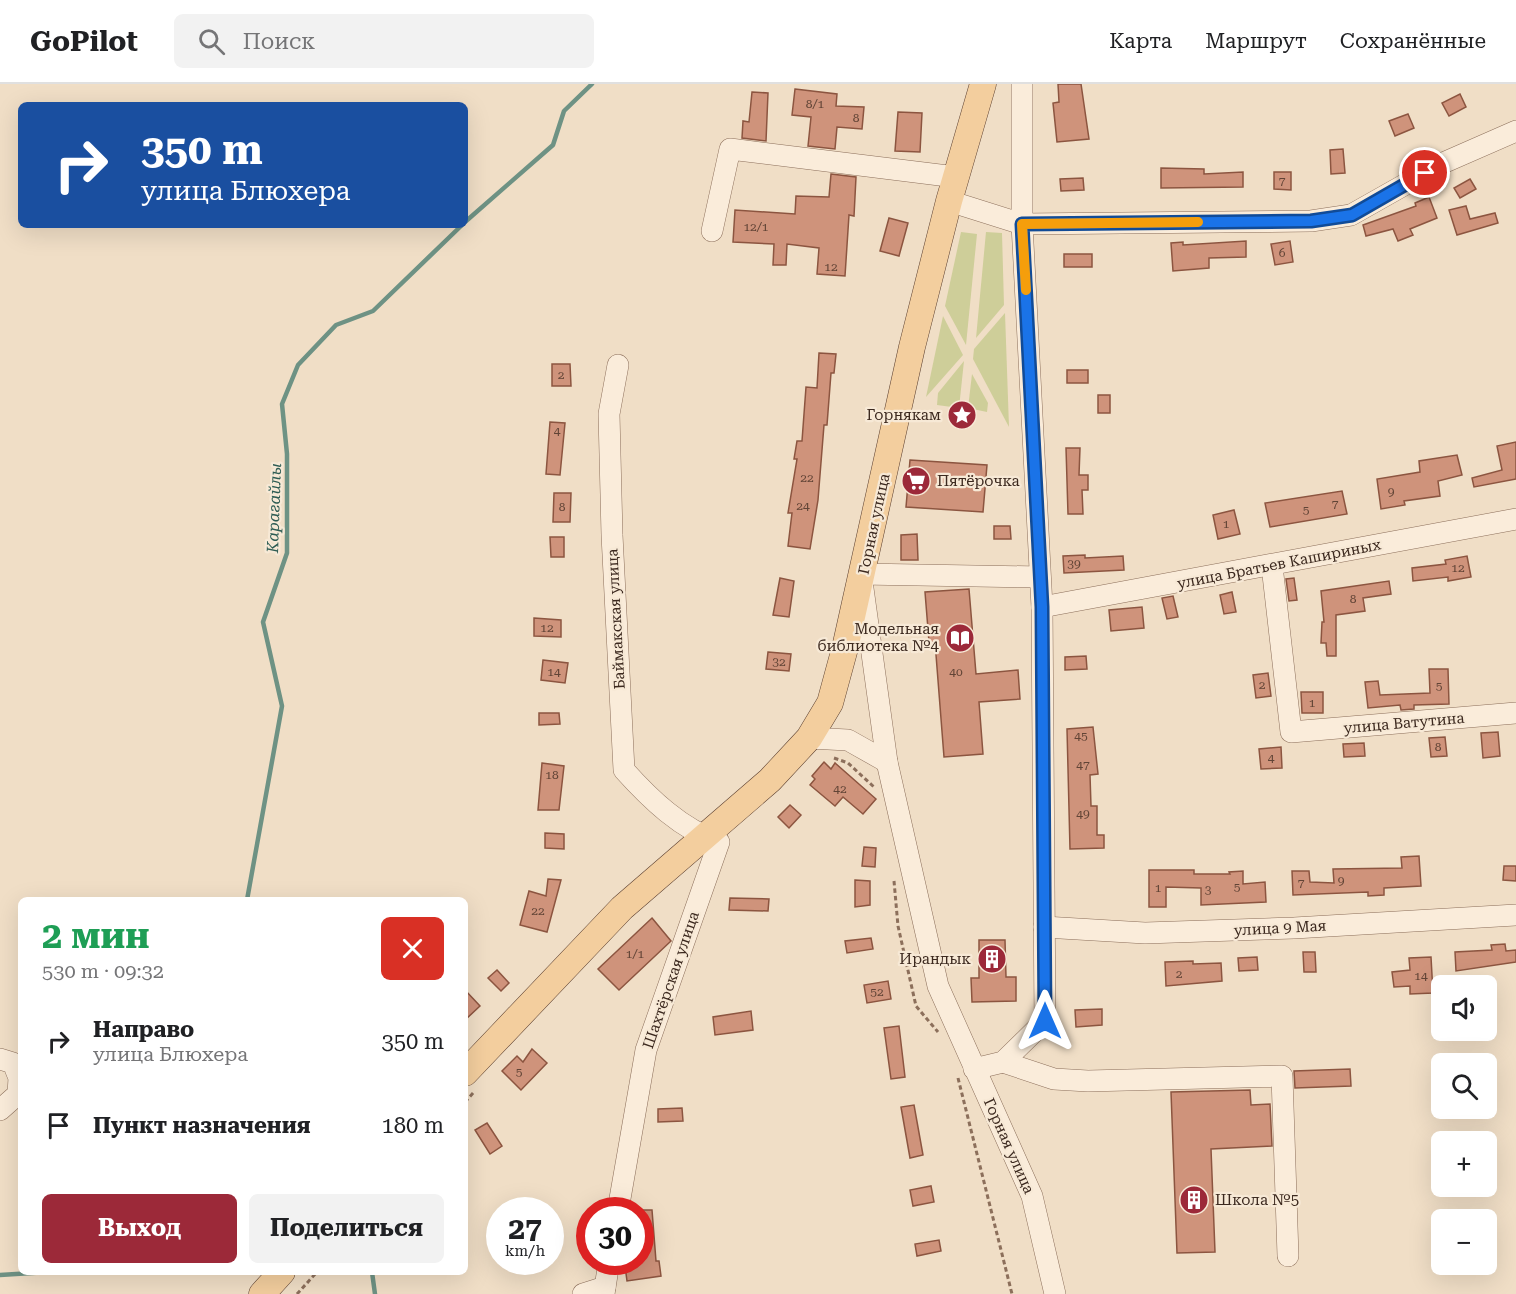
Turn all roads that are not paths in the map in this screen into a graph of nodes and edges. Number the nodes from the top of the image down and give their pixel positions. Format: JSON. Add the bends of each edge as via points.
{"nodes":[{"id":1,"x":984,"y":84,"type":"edge"},
{"id":2,"x":1022,"y":84,"type":"edge"},
{"id":3,"x":1516,"y":131,"type":"edge"},
{"id":4,"x":953,"y":189,"type":"junction"},
{"id":5,"x":1022,"y":224,"type":"junction"},
{"id":6,"x":712,"y":231,"type":"dead end"},
{"id":7,"x":618,"y":365,"type":"dead end"},
{"id":8,"x":1516,"y":519,"type":"edge"},
{"id":9,"x":1272,"y":566,"type":"junction"},
{"id":10,"x":861,"y":574,"type":"junction"},
{"id":11,"x":1041,"y":577,"type":"junction"},
{"id":12,"x":1042,"y":607,"type":"junction"},
{"id":13,"x":1516,"y":713,"type":"edge"},
{"id":14,"x":809,"y":738,"type":"junction"},
{"id":15,"x":887,"y":762,"type":"junction"},
{"id":16,"x":702,"y":836,"type":"junction"},
{"id":17,"x":1516,"y":915,"type":"edge"},
{"id":18,"x":1044,"y":927,"type":"junction"},
{"id":19,"x":0,"y":1059,"type":"edge"},
{"id":20,"x":1002,"y":1062,"type":"junction"},
{"id":21,"x":965,"y":1071,"type":"junction"},
{"id":22,"x":18,"y":1074,"type":"edge"},
{"id":23,"x":473,"y":1079,"type":"edge"},
{"id":24,"x":18,"y":1095,"type":"edge"},
{"id":25,"x":0,"y":1110,"type":"edge"},
{"id":26,"x":620,"y":1197,"type":"edge"},
{"id":27,"x":1288,"y":1256,"type":"dead end"},
{"id":28,"x":279,"y":1275,"type":"edge"},
{"id":29,"x":607,"y":1275,"type":"edge"},
{"id":30,"x":604,"y":1290,"type":"edge"},
{"id":31,"x":262,"y":1294,"type":"edge"},
{"id":32,"x":583,"y":1294,"type":"edge"},
{"id":33,"x":1055,"y":1294,"type":"edge"}],
"edges":[{"from":1,"to":4,"type":"main road","name":"Горная улица"},
{"from":2,"to":5,"type":"street"},
{"from":3,"to":5,"type":"street","via":[[1443,163],[1352,215],[1311,221]]},
{"from":4,"to":5,"type":"street"},
{"from":4,"to":6,"type":"street","via":[[730,149]]},
{"from":4,"to":10,"type":"main road","name":"Горная улица","via":[[912,347]]},
{"from":5,"to":11,"type":"street"},
{"from":7,"to":16,"type":"street","name":"Баймакская улица","via":[[609,425],[624,770],[649,798]]},
{"from":8,"to":9,"type":"street","name":"улица Братьев Кашириных"},
{"from":9,"to":12,"type":"street","name":"улица Братьев Кашириных"},
{"from":9,"to":13,"type":"street","name":"улица Ватутина","via":[[1291,732]]},
{"from":10,"to":11,"type":"street"},
{"from":10,"to":14,"type":"main road","via":[[830,703]]},
{"from":10,"to":15,"type":"street","name":"Горная улица"},
{"from":11,"to":12,"type":"street"},
{"from":12,"to":18,"type":"street"},
{"from":14,"to":15,"type":"street","via":[[848,740]]},
{"from":14,"to":16,"type":"main road","via":[[770,780]]},
{"from":15,"to":21,"type":"street","name":"Горная улица","via":[[938,986]]},
{"from":16,"to":23,"type":"main road","via":[[622,908]]},
{"from":16,"to":26,"type":"street","name":"Шахтёрская улица","via":[[719,842],[646,1050]]},
{"from":17,"to":18,"type":"street","name":"улица 9 Мая","via":[[1144,933]]},
{"from":18,"to":20,"type":"street","via":[[1045,1021]]},
{"from":19,"to":22,"type":"street","via":[[13,1063]]},
{"from":20,"to":21,"type":"street"},
{"from":20,"to":27,"type":"street","via":[[1054,1079],[1088,1081],[1282,1076]]},
{"from":21,"to":33,"type":"street","name":"Горная улица","via":[[1032,1196]]},
{"from":24,"to":25,"type":"street"},
{"from":28,"to":31,"type":"main road"},
{"from":29,"to":30,"type":"street"},
{"from":30,"to":32,"type":"street"}]}
